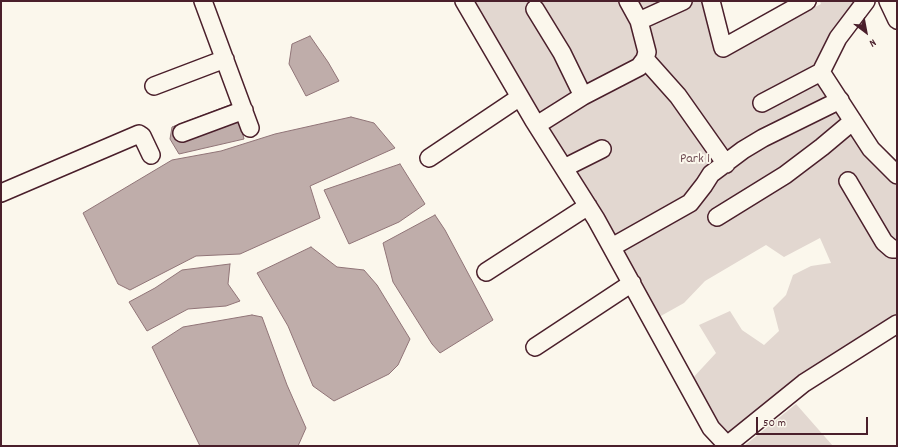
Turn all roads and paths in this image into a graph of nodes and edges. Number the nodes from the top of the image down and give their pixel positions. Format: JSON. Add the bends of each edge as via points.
{"nodes":[{"id":1,"x":203,"y":1,"type":"edge"},
{"id":2,"x":464,"y":1,"type":"edge"},
{"id":3,"x":628,"y":1,"type":"edge"},
{"id":4,"x":683,"y":1,"type":"edge"},
{"id":5,"x":711,"y":1,"type":"edge"},
{"id":6,"x":807,"y":1,"type":"edge"},
{"id":7,"x":866,"y":1,"type":"edge"},
{"id":8,"x":888,"y":1,"type":"edge"},
{"id":9,"x":535,"y":8,"type":"dead end"},
{"id":10,"x":639,"y":20,"type":"junction"},
{"id":11,"x":897,"y":20,"type":"edge"},
{"id":12,"x":225,"y":59,"type":"junction"},
{"id":13,"x":645,"y":60,"type":"junction"},
{"id":14,"x":821,"y":72,"type":"junction"},
{"id":15,"x":154,"y":86,"type":"dead end"},
{"id":16,"x":583,"y":96,"type":"junction"},
{"id":17,"x":520,"y":98,"type":"junction"},
{"id":18,"x":840,"y":100,"type":"junction"},
{"id":19,"x":762,"y":103,"type":"dead end"},
{"id":20,"x":244,"y":110,"type":"junction"},
{"id":21,"x":853,"y":121,"type":"junction"},
{"id":22,"x":537,"y":125,"type":"junction"},
{"id":23,"x":250,"y":128,"type":"dead end"},
{"id":24,"x":182,"y":133,"type":"dead end"},
{"id":25,"x":602,"y":149,"type":"dead end"},
{"id":26,"x":151,"y":155,"type":"dead end"},
{"id":27,"x":429,"y":158,"type":"dead end"},
{"id":28,"x":726,"y":164,"type":"junction"},
{"id":29,"x":564,"y":168,"type":"junction"},
{"id":30,"x":897,"y":175,"type":"edge"},
{"id":31,"x":848,"y":181,"type":"dead end"},
{"id":32,"x":1,"y":193,"type":"edge"},
{"id":33,"x":588,"y":206,"type":"junction"},
{"id":34,"x":717,"y":217,"type":"dead end"},
{"id":35,"x":612,"y":247,"type":"junction"},
{"id":36,"x":897,"y":249,"type":"edge"},
{"id":37,"x":486,"y":272,"type":"dead end"},
{"id":38,"x":632,"y":283,"type":"junction"},
{"id":39,"x":897,"y":324,"type":"edge"},
{"id":40,"x":535,"y":347,"type":"dead end"},
{"id":41,"x":726,"y":445,"type":"edge"}],
"edges":[{"from":1,"to":12,"type":"street"},
{"from":2,"to":17,"type":"street"},
{"from":3,"to":10,"type":"street"},
{"from":4,"to":10,"type":"street"},
{"from":5,"to":6,"type":"street","via":[[724,48]]},
{"from":7,"to":14,"type":"street","via":[[838,38]]},
{"from":8,"to":11,"type":"street"},
{"from":9,"to":16,"type":"street","via":[[562,53]]},
{"from":10,"to":13,"type":"street","via":[[647,52]]},
{"from":12,"to":15,"type":"street"},
{"from":12,"to":20,"type":"street"},
{"from":13,"to":16,"type":"street","via":[[639,67]]},
{"from":13,"to":28,"type":"street","via":[[678,96]]},
{"from":14,"to":18,"type":"street"},
{"from":14,"to":19,"type":"street"},
{"from":16,"to":22,"type":"street"},
{"from":17,"to":22,"type":"street"},
{"from":17,"to":27,"type":"street"},
{"from":18,"to":21,"type":"street"},
{"from":18,"to":28,"type":"street","via":[[763,138]]},
{"from":20,"to":23,"type":"street"},
{"from":20,"to":24,"type":"street"},
{"from":21,"to":30,"type":"street","via":[[871,149]]},
{"from":21,"to":34,"type":"street","via":[[785,175]]},
{"from":22,"to":29,"type":"street"},
{"from":25,"to":29,"type":"street"},
{"from":26,"to":32,"type":"street","via":[[139,134]]},
{"from":28,"to":35,"type":"street","via":[[712,174],[690,202]]},
{"from":29,"to":33,"type":"street"},
{"from":31,"to":36,"type":"street","via":[[884,242],[892,249]]},
{"from":33,"to":35,"type":"street"},
{"from":33,"to":37,"type":"street"},
{"from":35,"to":38,"type":"street"},
{"from":38,"to":40,"type":"street"},
{"from":38,"to":41,"type":"street","via":[[711,428]]},
{"from":39,"to":41,"type":"street","via":[[804,383]]}]}
